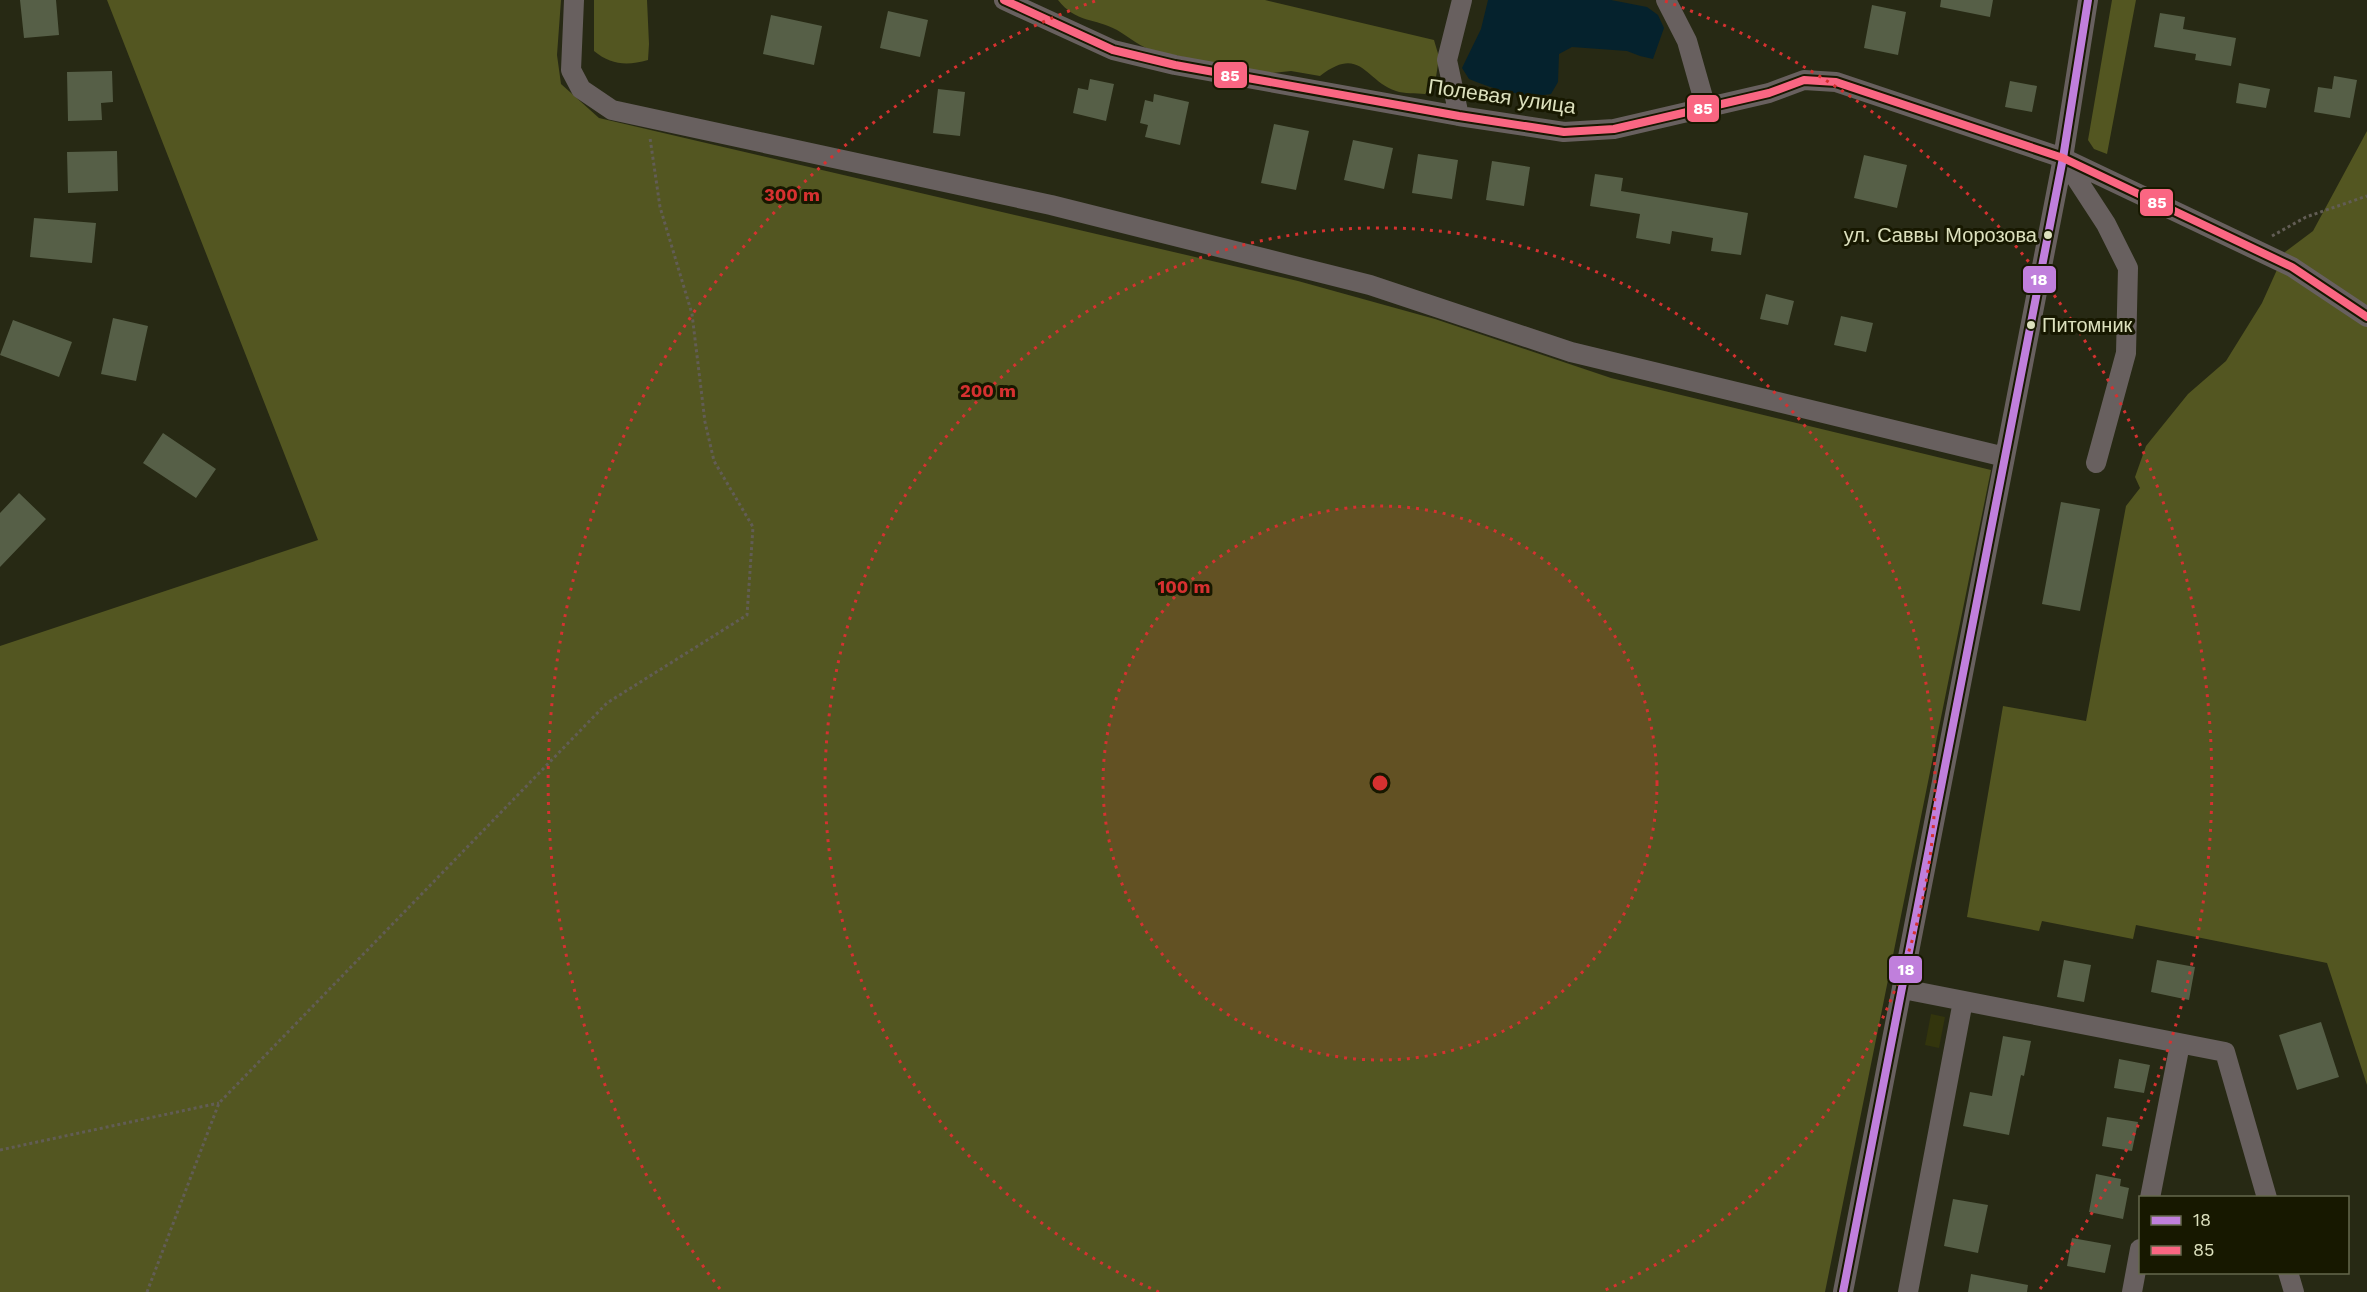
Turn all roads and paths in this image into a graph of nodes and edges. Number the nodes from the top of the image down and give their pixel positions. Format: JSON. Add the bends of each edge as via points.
{"nodes":[{"id":1,"x":574,"y":0,"type":"edge"},
{"id":2,"x":1004,"y":0,"type":"edge"},
{"id":3,"x":1462,"y":0,"type":"edge"},
{"id":4,"x":1666,"y":0,"type":"edge"},
{"id":5,"x":2088,"y":0,"type":"edge"},
{"id":6,"x":1706,"y":108,"type":"junction"},
{"id":7,"x":1459,"y":116,"type":"junction"},
{"id":8,"x":649,"y":130,"type":"dead end"},
{"id":9,"x":2063,"y":158,"type":"junction"},
{"id":10,"x":2367,"y":196,"type":"edge"},
{"id":11,"x":2253,"y":247,"type":"junction"},
{"id":12,"x":2367,"y":317,"type":"edge"},
{"id":13,"x":2005,"y":457,"type":"junction"},
{"id":14,"x":2096,"y":463,"type":"dead end"},
{"id":15,"x":1903,"y":989,"type":"junction"},
{"id":16,"x":1963,"y":1001,"type":"junction"},
{"id":17,"x":2180,"y":1044,"type":"junction"},
{"id":18,"x":219,"y":1103,"type":"junction"},
{"id":19,"x":0,"y":1150,"type":"edge"},
{"id":20,"x":2150,"y":1196,"type":"edge"},
{"id":21,"x":2267,"y":1196,"type":"edge"},
{"id":22,"x":2139,"y":1254,"type":"edge"},
{"id":23,"x":2289,"y":1274,"type":"edge"},
{"id":24,"x":147,"y":1292,"type":"edge"},
{"id":25,"x":1843,"y":1292,"type":"edge"},
{"id":26,"x":1908,"y":1292,"type":"edge"},
{"id":27,"x":2132,"y":1292,"type":"edge"},
{"id":28,"x":2294,"y":1292,"type":"edge"}],
"edges":[{"from":1,"to":13,"type":"street","via":[[572,70],[581,89],[612,110],[1051,205],[1370,285],[1571,352]]},
{"from":2,"to":7,"type":"street","name":"Полевая улица","via":[[1113,50],[1175,65]]},
{"from":3,"to":7,"type":"street","via":[[1447,60]]},
{"from":4,"to":6,"type":"street","via":[[1687,41]]},
{"from":5,"to":9,"type":"street"},
{"from":6,"to":7,"type":"street","name":"Полевая улица","via":[[1614,129],[1564,132]]},
{"from":6,"to":9,"type":"street","name":"Полевая улица","via":[[1804,80],[1836,82]]},
{"from":8,"to":18,"type":"path","via":[[660,207],[692,315],[705,422],[714,461],[753,527],[747,615],[607,703]]},
{"from":9,"to":11,"type":"street","name":"Полевая улица"},
{"from":9,"to":13,"type":"street"},
{"from":9,"to":14,"type":"street","via":[[2106,224],[2128,267],[2126,353]]},
{"from":10,"to":11,"type":"path","via":[[2306,217]]},
{"from":11,"to":12,"type":"street","name":"Полевая улица","via":[[2292,267]]},
{"from":13,"to":15,"type":"street"},
{"from":15,"to":16,"type":"street"},
{"from":15,"to":25,"type":"street"},
{"from":16,"to":17,"type":"street"},
{"from":16,"to":26,"type":"street"},
{"from":17,"to":20,"type":"street"},
{"from":17,"to":21,"type":"street","via":[[2224,1052]]},
{"from":18,"to":19,"type":"path"},
{"from":18,"to":24,"type":"path"},
{"from":22,"to":27,"type":"street"},
{"from":23,"to":28,"type":"street"}]}
